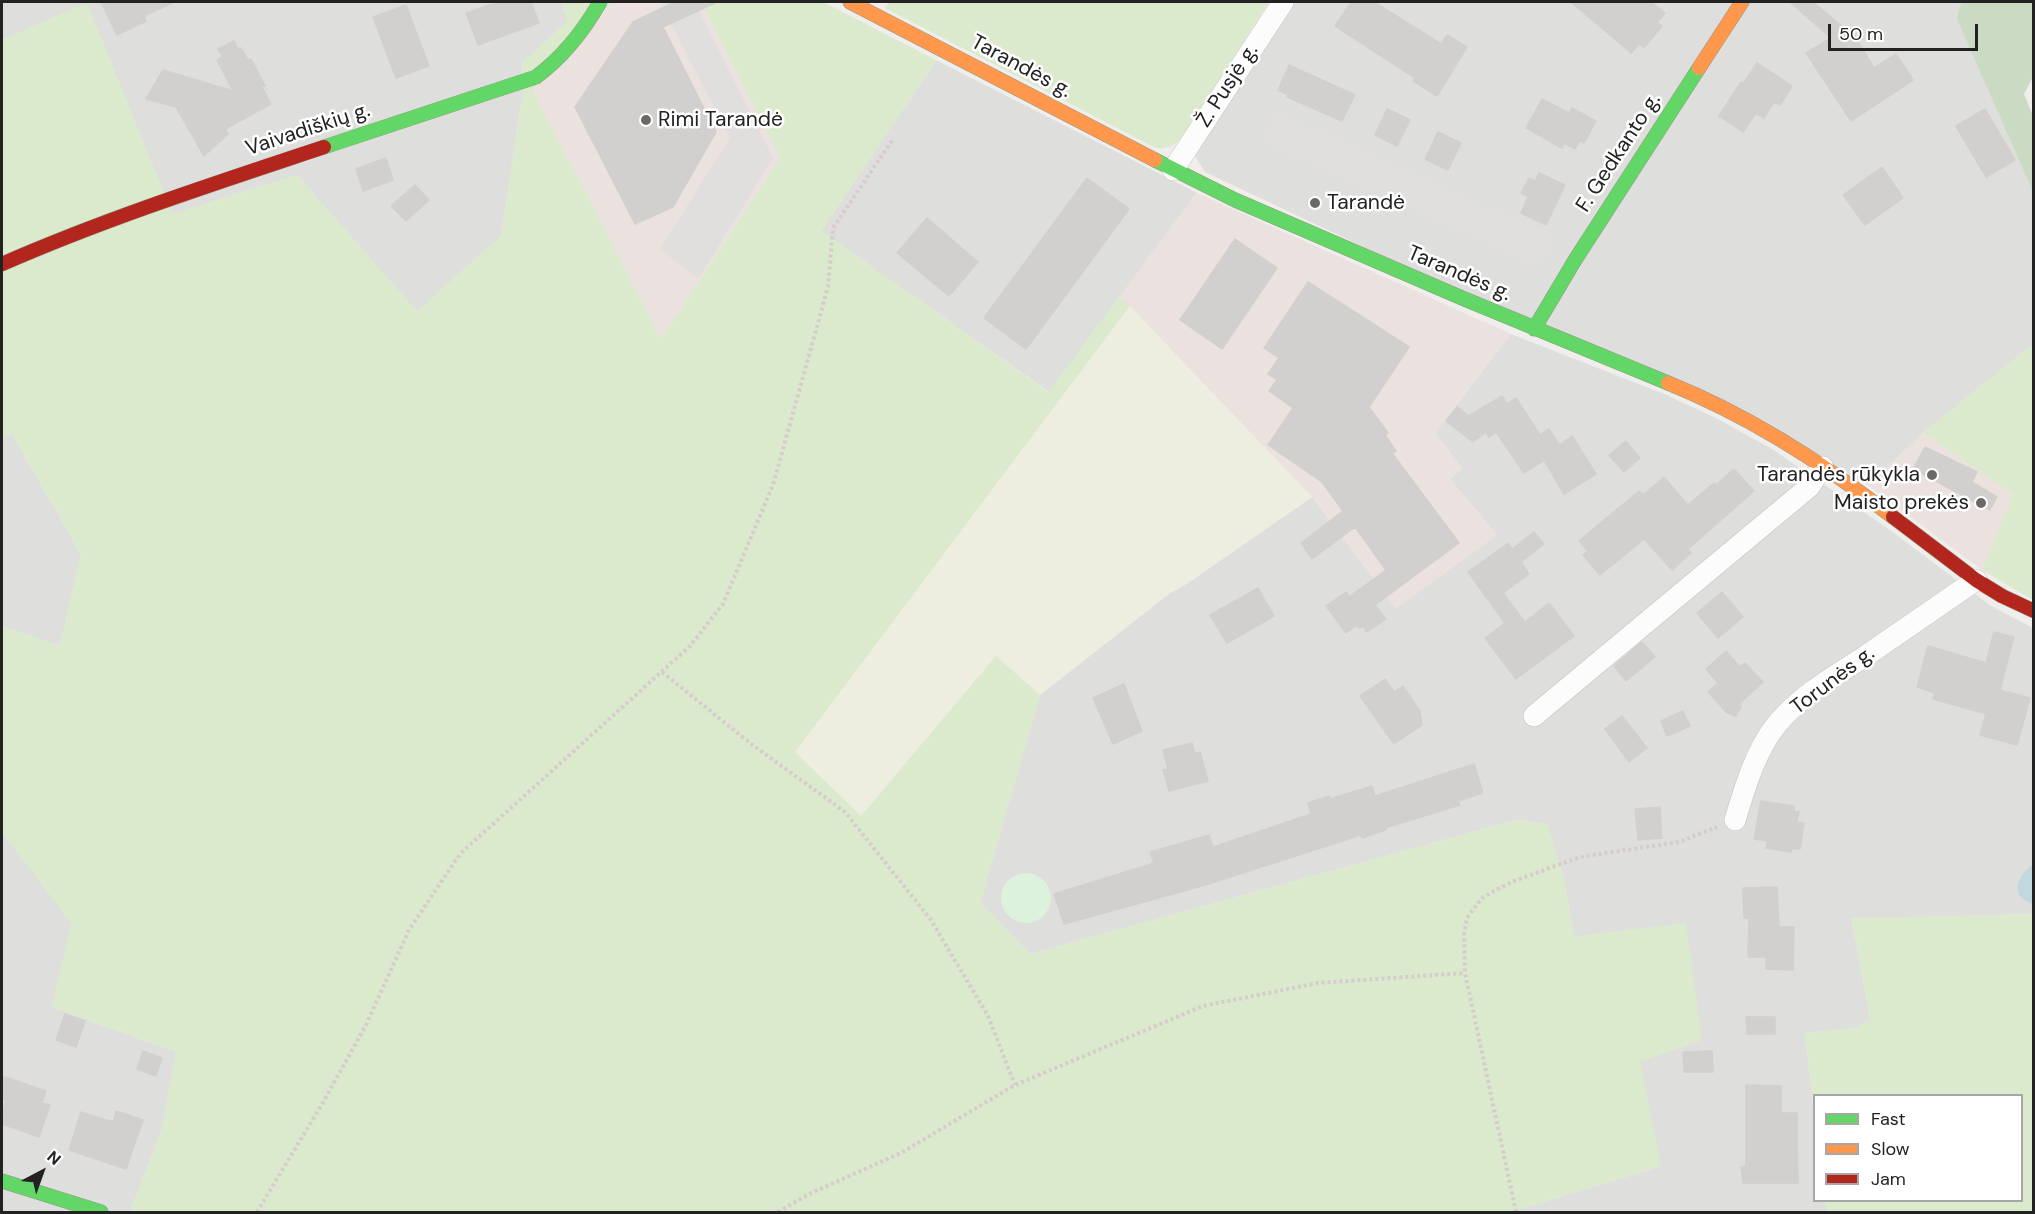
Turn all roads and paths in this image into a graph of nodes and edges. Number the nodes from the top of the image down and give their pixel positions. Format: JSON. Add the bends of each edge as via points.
{"nodes":[{"id":1,"x":600,"y":2,"type":"edge"},
{"id":2,"x":850,"y":2,"type":"edge"},
{"id":3,"x":1283,"y":2,"type":"edge"},
{"id":4,"x":1742,"y":2,"type":"edge"},
{"id":5,"x":893,"y":139,"type":"dead end"},
{"id":6,"x":1173,"y":171,"type":"junction"},
{"id":7,"x":2,"y":264,"type":"edge"},
{"id":8,"x":1534,"y":329,"type":"junction"},
{"id":9,"x":1823,"y":466,"type":"junction"},
{"id":10,"x":1976,"y":580,"type":"junction"},
{"id":11,"x":2034,"y":611,"type":"edge"},
{"id":12,"x":662,"y":672,"type":"junction"},
{"id":13,"x":1534,"y":716,"type":"dead end"},
{"id":14,"x":1735,"y":820,"type":"joint"},
{"id":15,"x":1465,"y":973,"type":"junction"},
{"id":16,"x":1015,"y":1085,"type":"junction"},
{"id":17,"x":2,"y":1181,"type":"edge"},
{"id":18,"x":102,"y":1212,"type":"edge"},
{"id":19,"x":257,"y":1212,"type":"edge"},
{"id":20,"x":778,"y":1212,"type":"edge"},
{"id":21,"x":1516,"y":1212,"type":"edge"}],
"edges":[{"from":1,"to":7,"type":"street","name":"Vaivadiškių g.","via":[[573,45],[536,77],[198,189]]},
{"from":2,"to":6,"type":"street","name":"Tarandės g."},
{"from":3,"to":6,"type":"street","name":"Ž. Pusjė g."},
{"from":4,"to":8,"type":"street","name":"F. Gedkanto g."},
{"from":5,"to":12,"type":"path","via":[[833,228],[828,287],[773,485],[723,604],[690,646]]},
{"from":6,"to":8,"type":"street","name":"Tarandės g."},
{"from":8,"to":9,"type":"street","name":"Tarandės g.","via":[[1701,396]]},
{"from":9,"to":10,"type":"street","name":"Tarandės g."},
{"from":9,"to":13,"type":"street","via":[[1809,487]]},
{"from":10,"to":11,"type":"street","name":"Tarandės g."},
{"from":10,"to":14,"type":"street","name":"Torunės g.","via":[[1826,681],[1794,707],[1765,742]]},
{"from":12,"to":16,"type":"path","via":[[845,812],[931,920],[988,1016]]},
{"from":12,"to":19,"type":"path","via":[[460,854],[409,930],[366,1025]]},
{"from":14,"to":15,"type":"path","via":[[1679,842],[1580,857],[1492,892],[1481,899],[1467,918]]},
{"from":15,"to":16,"type":"path","via":[[1318,983],[1203,1006]]},
{"from":15,"to":21,"type":"path"},
{"from":16,"to":20,"type":"path","via":[[901,1153],[811,1192]]},
{"from":17,"to":18,"type":"street"}]}
